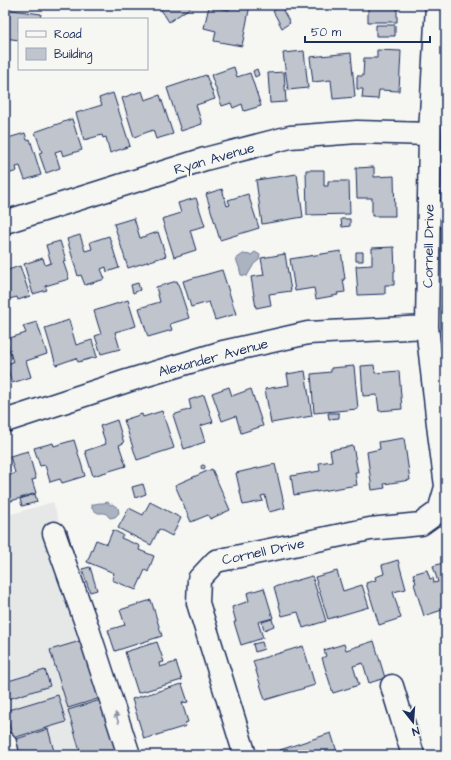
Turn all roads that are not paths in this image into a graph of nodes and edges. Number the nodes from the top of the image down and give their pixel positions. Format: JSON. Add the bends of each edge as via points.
{"nodes":[{"id":1,"x":437,"y":5,"type":"edge"},
{"id":2,"x":430,"y":134,"type":"junction"},
{"id":3,"x":5,"y":222,"type":"edge"},
{"id":4,"x":427,"y":327,"type":"junction"},
{"id":5,"x":5,"y":421,"type":"edge"},
{"id":6,"x":446,"y":487,"type":"edge"},
{"id":7,"x":54,"y":533,"type":"dead end"},
{"id":8,"x":392,"y":686,"type":"dead end"},
{"id":9,"x":5,"y":744,"type":"edge"},
{"id":10,"x":8,"y":755,"type":"edge"},
{"id":11,"x":129,"y":755,"type":"edge"},
{"id":12,"x":245,"y":755,"type":"edge"},
{"id":13,"x":413,"y":755,"type":"edge"}],
"edges":[{"from":1,"to":2,"type":"street","name":"Cornell Drive"},
{"from":2,"to":3,"type":"street","name":"Ryan Avenue","via":[[357,132],[290,137],[205,159]]},
{"from":2,"to":4,"type":"street","name":"Cornell Drive"},
{"from":4,"to":5,"type":"street","name":"Alexander Avenue","via":[[308,333],[223,352]]},
{"from":4,"to":6,"type":"street","name":"Cornell Drive"},
{"from":6,"to":12,"type":"street","name":"Cornell Drive","via":[[439,511],[421,524],[370,529],[216,561],[199,579],[198,603]]},
{"from":11,"to":7,"type":"street","one_way":true},
{"from":8,"to":13,"type":"street"},
{"from":9,"to":10,"type":"street"}]}
